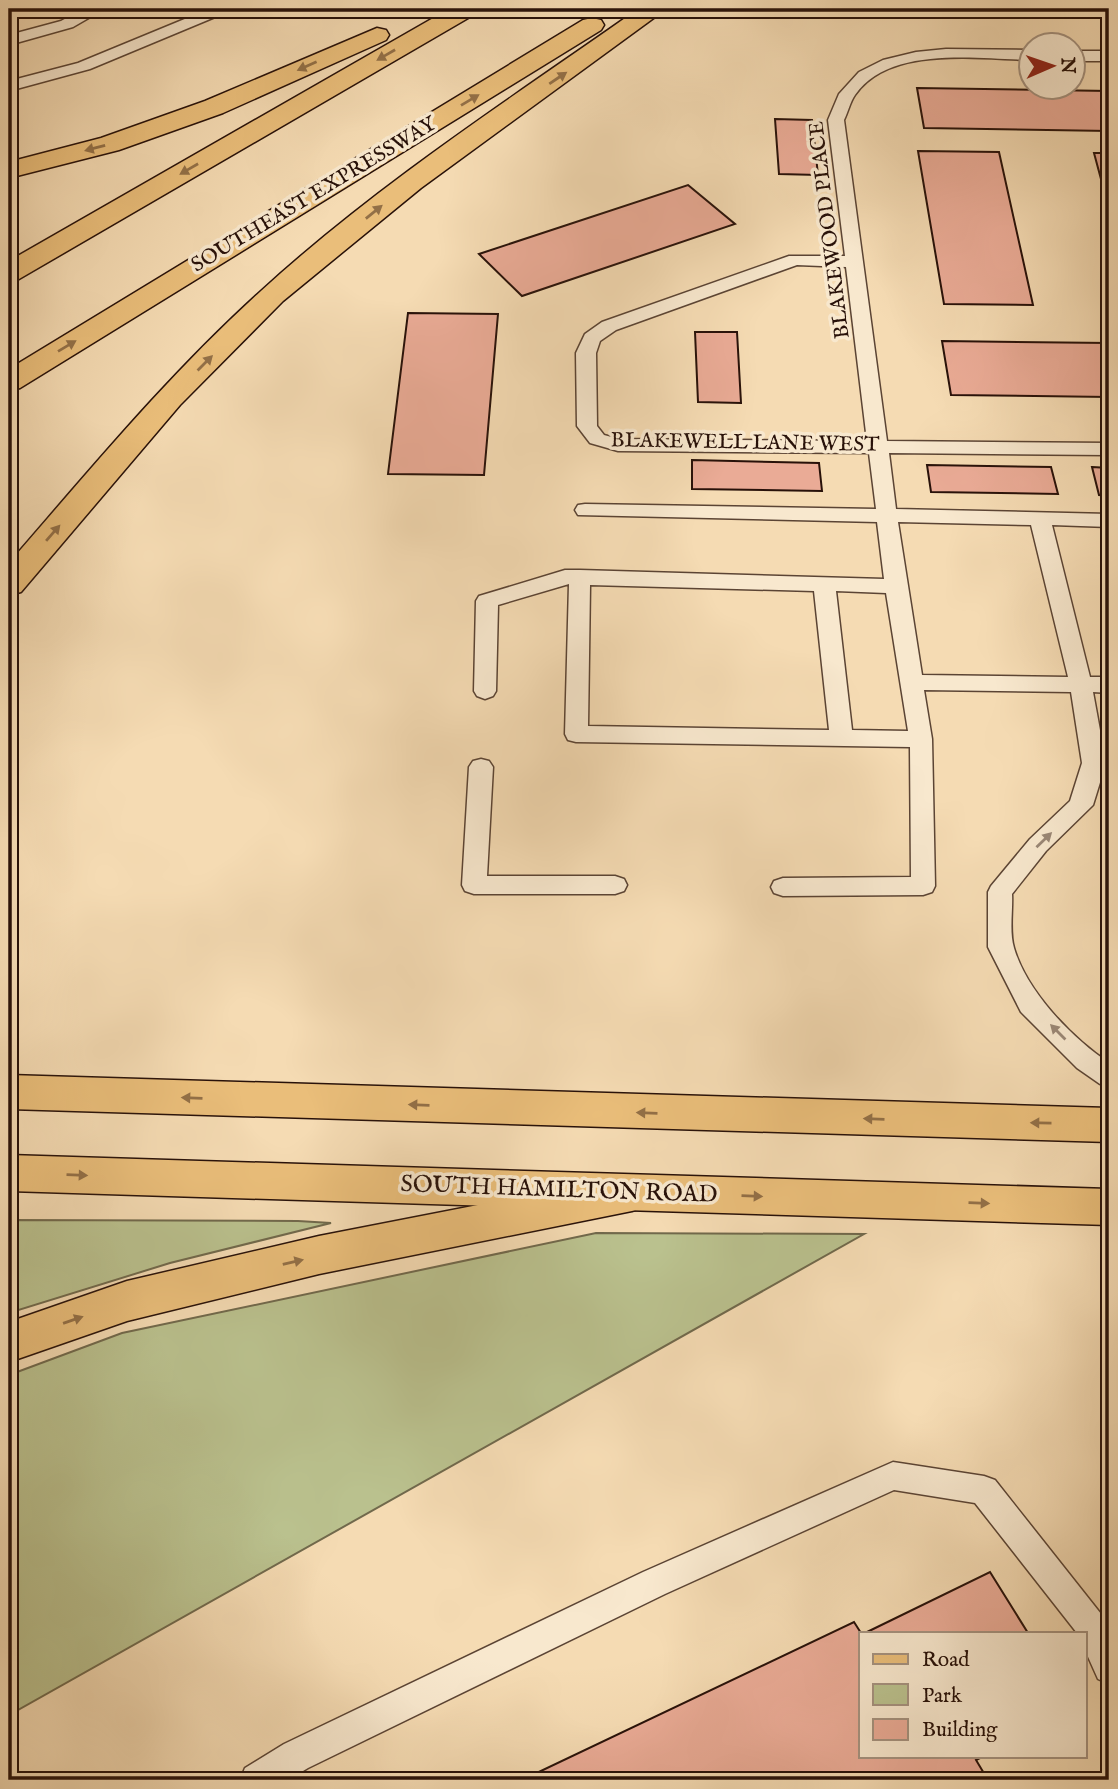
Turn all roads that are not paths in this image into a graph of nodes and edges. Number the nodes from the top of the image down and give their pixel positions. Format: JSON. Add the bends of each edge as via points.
{"nodes":[{"id":1,"x":91,"y":9,"type":"edge"},
{"id":2,"x":192,"y":9,"type":"edge"},
{"id":3,"x":437,"y":9,"type":"edge"},
{"id":4,"x":466,"y":9,"type":"edge"},
{"id":5,"x":620,"y":9,"type":"edge"},
{"id":6,"x":654,"y":9,"type":"edge"},
{"id":7,"x":215,"y":12,"type":"edge"},
{"id":8,"x":9,"y":40,"type":"edge"},
{"id":9,"x":1016,"y":55,"type":"edge"},
{"id":10,"x":1086,"y":55,"type":"edge"},
{"id":11,"x":1109,"y":56,"type":"edge"},
{"id":12,"x":9,"y":86,"type":"edge"},
{"id":13,"x":9,"y":170,"type":"edge"},
{"id":14,"x":856,"y":261,"type":"junction"},
{"id":15,"x":9,"y":272,"type":"edge"},
{"id":16,"x":9,"y":382,"type":"edge"},
{"id":17,"x":880,"y":446,"type":"junction"},
{"id":18,"x":1109,"y":449,"type":"edge"},
{"id":19,"x":585,"y":510,"type":"dead end"},
{"id":20,"x":889,"y":516,"type":"junction"},
{"id":21,"x":1040,"y":518,"type":"junction"},
{"id":22,"x":1109,"y":520,"type":"edge"},
{"id":23,"x":580,"y":578,"type":"junction"},
{"id":24,"x":9,"y":584,"type":"edge"},
{"id":25,"x":824,"y":584,"type":"junction"},
{"id":26,"x":896,"y":586,"type":"junction"},
{"id":27,"x":912,"y":682,"type":"junction"},
{"id":28,"x":1081,"y":685,"type":"junction"},
{"id":29,"x":1109,"y":685,"type":"edge"},
{"id":30,"x":485,"y":691,"type":"dead end"},
{"id":31,"x":841,"y":738,"type":"junction"},
{"id":32,"x":921,"y":739,"type":"junction"},
{"id":33,"x":481,"y":767,"type":"dead end"},
{"id":34,"x":615,"y":885,"type":"dead end"},
{"id":35,"x":783,"y":887,"type":"dead end"},
{"id":36,"x":1109,"y":1077,"type":"edge"},
{"id":37,"x":9,"y":1092,"type":"edge"},
{"id":38,"x":1109,"y":1125,"type":"edge"},
{"id":39,"x":9,"y":1173,"type":"edge"},
{"id":40,"x":632,"y":1193,"type":"junction"},
{"id":41,"x":1109,"y":1207,"type":"edge"},
{"id":42,"x":9,"y":1342,"type":"edge"},
{"id":43,"x":1109,"y":1668,"type":"edge"},
{"id":44,"x":257,"y":1780,"type":"edge"}],
"edges":[{"from":1,"to":8,"type":"lane","via":[[67,24]]},
{"from":2,"to":7,"type":"lane"},
{"from":3,"to":13,"type":"main road","one_way":true,"via":[[214,107],[110,144]]},
{"from":4,"to":15,"type":"main road","one_way":true},
{"from":16,"to":5,"type":"main road","name":"SOUTHEAST EXPRESSWAY","one_way":true},
{"from":24,"to":6,"type":"main road","one_way":true,"via":[[162,406],[272,295],[429,166]]},
{"from":7,"to":12,"type":"lane","via":[[84,66]]},
{"from":9,"to":14,"type":"lane","name":"BLAKEWOOD PLACE","via":[[914,57],[866,73],[849,89],[836,120]]},
{"from":10,"to":11,"type":"lane"},
{"from":14,"to":17,"type":"lane","name":"BLAKEWOOD PLACE"},
{"from":14,"to":17,"type":"lane","name":"BLAKEWELL LANE WEST","via":[[795,260],[609,326],[592,338],[586,353],[587,426],[597,439],[618,445]]},
{"from":17,"to":18,"type":"lane","name":"BLAKEWELL LANE WEST"},
{"from":17,"to":20,"type":"lane","name":"BLAKEWOOD PLACE"},
{"from":19,"to":20,"type":"lane"},
{"from":20,"to":21,"type":"lane"},
{"from":20,"to":26,"type":"lane","name":"BLAKEWOOD PLACE"},
{"from":21,"to":22,"type":"lane"},
{"from":21,"to":28,"type":"lane"},
{"from":23,"to":25,"type":"lane"},
{"from":23,"to":30,"type":"lane","via":[[565,577],[487,601]]},
{"from":23,"to":31,"type":"lane","via":[[576,734]]},
{"from":25,"to":26,"type":"lane"},
{"from":25,"to":31,"type":"lane"},
{"from":26,"to":27,"type":"lane","name":"BLAKEWOOD PLACE"},
{"from":27,"to":28,"type":"lane"},
{"from":27,"to":32,"type":"lane","name":"BLAKEWOOD PLACE"},
{"from":28,"to":29,"type":"lane"},
{"from":36,"to":28,"type":"lane","one_way":true,"via":[[1086,1061],[1031,1005],[1001,947],[999,892],[1038,845],[1081,805],[1094,763]]},
{"from":31,"to":32,"type":"lane"},
{"from":32,"to":35,"type":"lane","name":"BLAKEWOOD PLACE","via":[[923,886]]},
{"from":33,"to":34,"type":"lane","via":[[474,885]]},
{"from":38,"to":37,"type":"main road","one_way":true},
{"from":39,"to":40,"type":"main road","name":"SOUTH HAMILTON ROAD","one_way":true},
{"from":40,"to":41,"type":"main road","name":"SOUTH HAMILTON ROAD","one_way":true},
{"from":42,"to":40,"type":"main road","one_way":true,"via":[[127,1301],[319,1255]]},
{"from":43,"to":44,"type":"lane","via":[[1090,1625],[984,1490],[893,1476],[653,1583],[296,1756]]}]}
